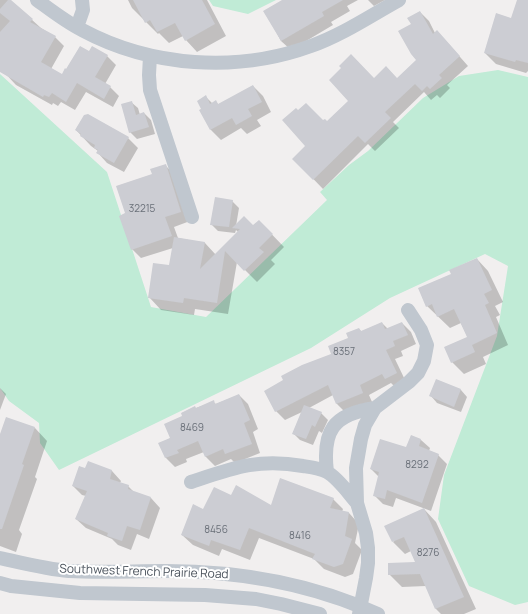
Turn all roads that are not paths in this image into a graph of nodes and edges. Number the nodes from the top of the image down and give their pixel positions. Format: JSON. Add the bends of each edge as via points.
{"nodes":[{"id":1,"x":37,"y":0,"type":"edge"},
{"id":2,"x":82,"y":0,"type":"edge"},
{"id":3,"x":399,"y":0,"type":"edge"},
{"id":4,"x":77,"y":28,"type":"junction"},
{"id":5,"x":150,"y":56,"type":"junction"},
{"id":6,"x":192,"y":217,"type":"dead end"},
{"id":7,"x":408,"y":310,"type":"dead end"},
{"id":8,"x":375,"y":408,"type":"junction"},
{"id":9,"x":327,"y":472,"type":"junction"},
{"id":10,"x":191,"y":482,"type":"dead end"},
{"id":11,"x":357,"y":503,"type":"junction"},
{"id":12,"x":0,"y":558,"type":"edge"},
{"id":13,"x":0,"y":583,"type":"edge"},
{"id":14,"x":360,"y":610,"type":"edge"},
{"id":15,"x":320,"y":614,"type":"edge"},
{"id":16,"x":378,"y":614,"type":"edge"}],
"edges":[{"from":1,"to":4,"type":"street"},
{"from":2,"to":4,"type":"street","via":[[83,10]]},
{"from":3,"to":5,"type":"street","via":[[334,36],[282,55],[206,63]]},
{"from":4,"to":5,"type":"street","via":[[107,42]]},
{"from":5,"to":6,"type":"street","via":[[150,90]]},
{"from":7,"to":8,"type":"street","via":[[427,345],[424,361],[418,373],[409,382]]},
{"from":8,"to":9,"type":"street","via":[[358,410],[347,415],[330,432],[325,457]]},
{"from":8,"to":11,"type":"street","via":[[365,425],[361,439],[356,468]]},
{"from":9,"to":10,"type":"street","via":[[287,463],[262,463],[228,470]]},
{"from":9,"to":11,"type":"street"},
{"from":11,"to":14,"type":"street","via":[[368,548]]},
{"from":12,"to":14,"type":"street","name":"Southwest French Prairie Road","via":[[93,572],[166,571],[240,575],[290,584]]},
{"from":13,"to":15,"type":"street","name":"Southwest French Prairie Road","via":[[80,594],[205,595],[256,599]]},
{"from":14,"to":16,"type":"street","name":"Southwest French Prairie Road"}]}
